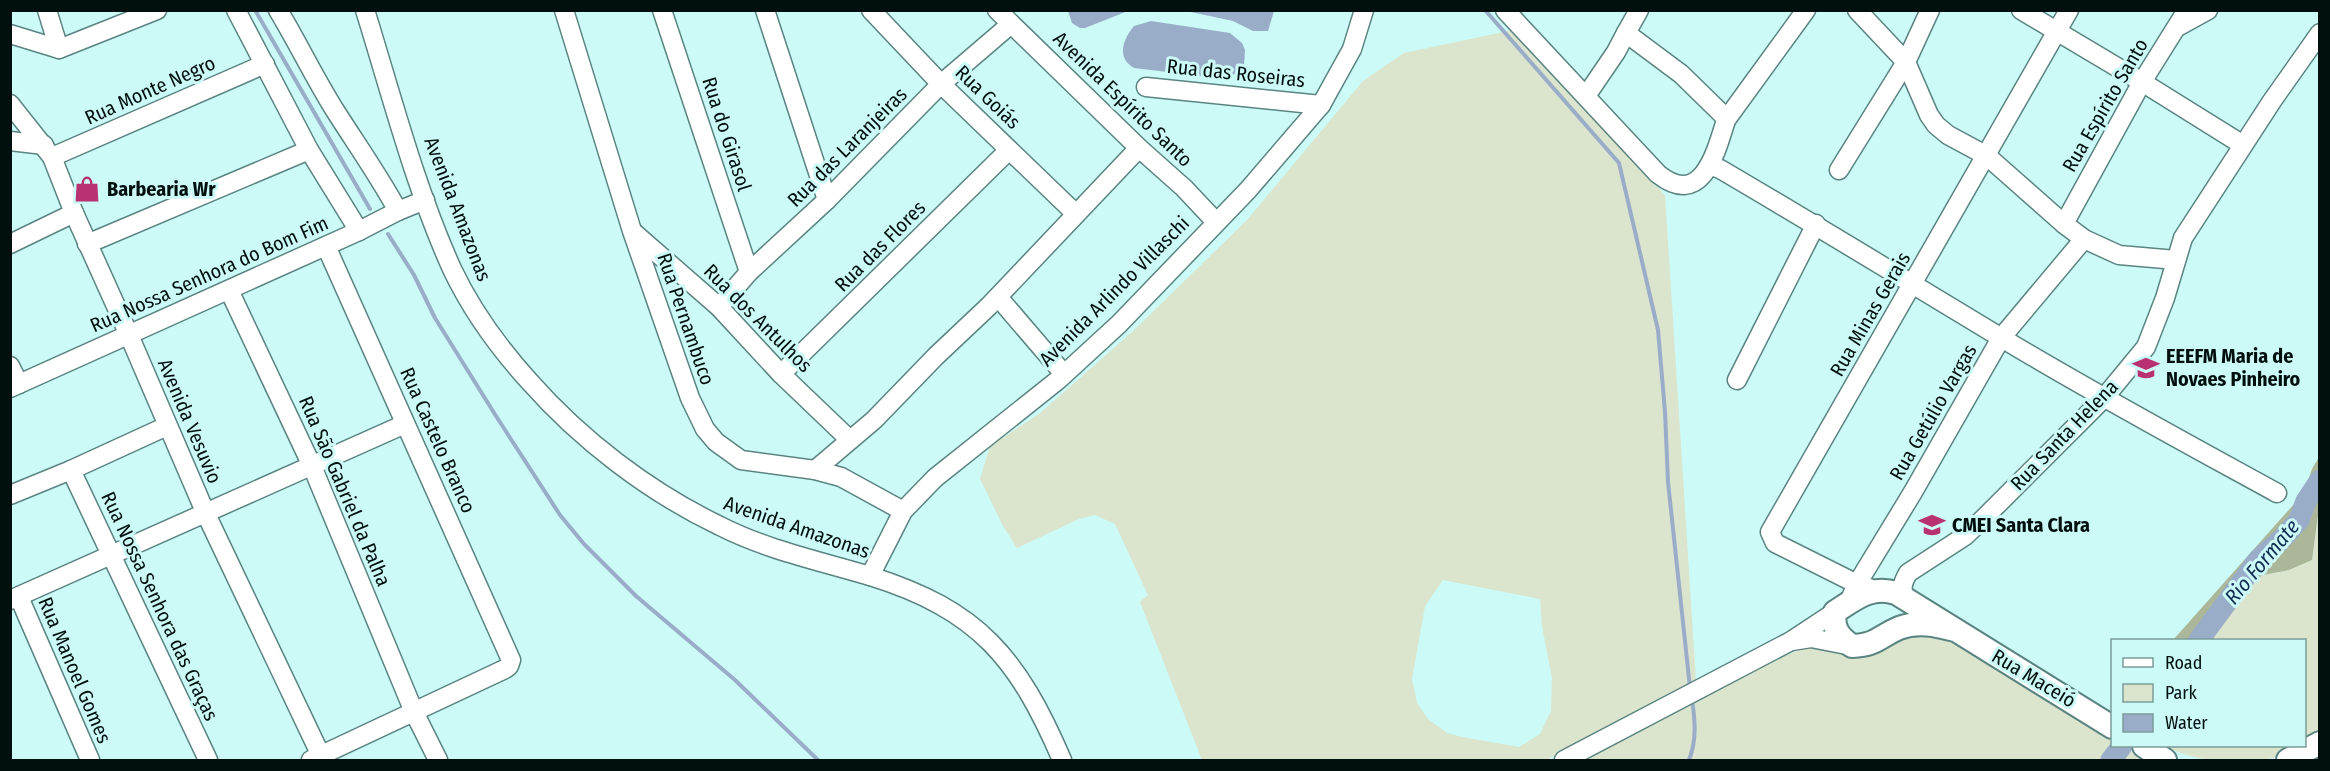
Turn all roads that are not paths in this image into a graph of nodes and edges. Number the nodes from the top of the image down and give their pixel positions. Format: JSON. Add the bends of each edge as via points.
{"nodes":[{"id":1,"x":47,"y":10,"type":"edge"},
{"id":2,"x":158,"y":10,"type":"edge"},
{"id":3,"x":237,"y":10,"type":"edge"},
{"id":4,"x":278,"y":10,"type":"edge"},
{"id":5,"x":365,"y":10,"type":"edge"},
{"id":6,"x":564,"y":10,"type":"edge"},
{"id":7,"x":662,"y":10,"type":"edge"},
{"id":8,"x":765,"y":10,"type":"edge"},
{"id":9,"x":871,"y":10,"type":"edge"},
{"id":10,"x":998,"y":10,"type":"edge"},
{"id":11,"x":1639,"y":10,"type":"edge"},
{"id":12,"x":1806,"y":10,"type":"edge"},
{"id":13,"x":1857,"y":10,"type":"edge"},
{"id":14,"x":1930,"y":10,"type":"edge"},
{"id":15,"x":2021,"y":10,"type":"edge"},
{"id":16,"x":2069,"y":10,"type":"edge"},
{"id":17,"x":2187,"y":10,"type":"edge"},
{"id":18,"x":2208,"y":10,"type":"edge"},
{"id":19,"x":1365,"y":12,"type":"edge"},
{"id":20,"x":1515,"y":14,"type":"edge"},
{"id":21,"x":1011,"y":24,"type":"junction"},
{"id":22,"x":2177,"y":26,"type":"junction"},
{"id":23,"x":2058,"y":32,"type":"junction"},
{"id":24,"x":1626,"y":33,"type":"junction"},
{"id":25,"x":2319,"y":33,"type":"edge"},
{"id":26,"x":10,"y":34,"type":"edge"},
{"id":27,"x":59,"y":49,"type":"junction"},
{"id":28,"x":1906,"y":62,"type":"junction"},
{"id":29,"x":265,"y":64,"type":"junction"},
{"id":30,"x":2142,"y":82,"type":"junction"},
{"id":31,"x":941,"y":84,"type":"junction"},
{"id":32,"x":1146,"y":87,"type":"dead end"},
{"id":33,"x":1586,"y":96,"type":"junction"},
{"id":34,"x":10,"y":104,"type":"edge"},
{"id":35,"x":1321,"y":105,"type":"junction"},
{"id":36,"x":1726,"y":120,"type":"junction"},
{"id":37,"x":10,"y":141,"type":"edge"},
{"id":38,"x":2243,"y":146,"type":"junction"},
{"id":39,"x":1139,"y":148,"type":"junction"},
{"id":40,"x":309,"y":150,"type":"junction"},
{"id":41,"x":1009,"y":150,"type":"junction"},
{"id":42,"x":48,"y":151,"type":"junction"},
{"id":43,"x":1987,"y":156,"type":"junction"},
{"id":44,"x":1710,"y":166,"type":"junction"},
{"id":45,"x":1839,"y":170,"type":"dead end"},
{"id":46,"x":425,"y":200,"type":"junction"},
{"id":47,"x":828,"y":200,"type":"junction"},
{"id":48,"x":398,"y":211,"type":"junction"},
{"id":49,"x":74,"y":213,"type":"junction"},
{"id":50,"x":1076,"y":214,"type":"junction"},
{"id":51,"x":1216,"y":222,"type":"junction"},
{"id":52,"x":1816,"y":224,"type":"junction"},
{"id":53,"x":2064,"y":224,"type":"junction"},
{"id":54,"x":359,"y":231,"type":"junction"},
{"id":55,"x":632,"y":231,"type":"junction"},
{"id":56,"x":2084,"y":238,"type":"junction"},
{"id":57,"x":10,"y":244,"type":"edge"},
{"id":58,"x":87,"y":244,"type":"junction"},
{"id":59,"x":326,"y":246,"type":"junction"},
{"id":60,"x":2174,"y":266,"type":"junction"},
{"id":61,"x":749,"y":272,"type":"junction"},
{"id":62,"x":1914,"y":284,"type":"junction"},
{"id":63,"x":229,"y":290,"type":"junction"},
{"id":64,"x":998,"y":297,"type":"junction"},
{"id":65,"x":719,"y":307,"type":"junction"},
{"id":66,"x":129,"y":335,"type":"junction"},
{"id":67,"x":2001,"y":338,"type":"junction"},
{"id":68,"x":10,"y":366,"type":"edge"},
{"id":69,"x":781,"y":374,"type":"junction"},
{"id":70,"x":1064,"y":374,"type":"junction"},
{"id":71,"x":1737,"y":380,"type":"dead end"},
{"id":72,"x":15,"y":386,"type":"edge"},
{"id":73,"x":2104,"y":398,"type":"junction"},
{"id":74,"x":405,"y":423,"type":"junction"},
{"id":75,"x":167,"y":426,"type":"junction"},
{"id":76,"x":850,"y":440,"type":"junction"},
{"id":77,"x":312,"y":466,"type":"junction"},
{"id":78,"x":71,"y":470,"type":"junction"},
{"id":79,"x":814,"y":470,"type":"junction"},
{"id":80,"x":2277,"y":493,"type":"dead end"},
{"id":81,"x":10,"y":495,"type":"edge"},
{"id":82,"x":903,"y":511,"type":"junction"},
{"id":83,"x":206,"y":514,"type":"junction"},
{"id":84,"x":110,"y":555,"type":"junction"},
{"id":85,"x":870,"y":576,"type":"junction"},
{"id":86,"x":1854,"y":597,"type":"junction"},
{"id":87,"x":1904,"y":597,"type":"junction"},
{"id":88,"x":15,"y":599,"type":"edge"},
{"id":89,"x":1898,"y":629,"type":"junction"},
{"id":90,"x":1955,"y":630,"type":"junction"},
{"id":91,"x":1791,"y":641,"type":"junction"},
{"id":92,"x":1852,"y":646,"type":"junction"},
{"id":93,"x":414,"y":712,"type":"junction"},
{"id":94,"x":2108,"y":724,"type":"edge"},
{"id":95,"x":2319,"y":743,"type":"edge"},
{"id":96,"x":2155,"y":753,"type":"edge"},
{"id":97,"x":318,"y":759,"type":"edge"},
{"id":98,"x":90,"y":760,"type":"edge"},
{"id":99,"x":208,"y":760,"type":"edge"},
{"id":100,"x":438,"y":760,"type":"edge"},
{"id":101,"x":1062,"y":760,"type":"edge"},
{"id":102,"x":1564,"y":760,"type":"edge"},
{"id":103,"x":2178,"y":760,"type":"edge"},
{"id":104,"x":2289,"y":760,"type":"edge"}],
"edges":[{"from":1,"to":27,"type":"street"},
{"from":2,"to":27,"type":"street"},
{"from":3,"to":29,"type":"street"},
{"from":4,"to":48,"type":"street","via":[[334,110]]},
{"from":5,"to":46,"type":"street","name":"Avenida Amazonas"},
{"from":6,"to":55,"type":"street","name":"Rua Pernambuco"},
{"from":7,"to":61,"type":"street","name":"Rua do Girasol"},
{"from":8,"to":47,"type":"street"},
{"from":9,"to":31,"type":"street","name":"Rua Goiás"},
{"from":10,"to":21,"type":"street","name":"Avenida Espírito Santo"},
{"from":11,"to":24,"type":"street"},
{"from":12,"to":36,"type":"street"},
{"from":13,"to":28,"type":"street"},
{"from":14,"to":28,"type":"street"},
{"from":15,"to":23,"type":"street"},
{"from":16,"to":23,"type":"street","name":"Rua Minas Gerais"},
{"from":17,"to":22,"type":"street","name":"Rua Espírito Santo"},
{"from":18,"to":22,"type":"street"},
{"from":19,"to":35,"type":"street","name":"Avenida Arlindo Villaschi","via":[[1352,49]]},
{"from":20,"to":33,"type":"street"},
{"from":21,"to":31,"type":"street","name":"Rua das Laranjeiras"},
{"from":21,"to":39,"type":"street","name":"Avenida Espírito Santo"},
{"from":22,"to":30,"type":"street","name":"Rua Espírito Santo"},
{"from":23,"to":30,"type":"street"},
{"from":23,"to":43,"type":"street","name":"Rua Minas Gerais"},
{"from":24,"to":33,"type":"street"},
{"from":24,"to":36,"type":"street","via":[[1681,74]]},
{"from":25,"to":38,"type":"street","name":"Rua Santa Helena"},
{"from":26,"to":27,"type":"street"},
{"from":28,"to":43,"type":"street","via":[[1936,125]]},
{"from":28,"to":45,"type":"street"},
{"from":29,"to":40,"type":"street"},
{"from":29,"to":42,"type":"street","name":"Rua Monte Negro"},
{"from":30,"to":38,"type":"street"},
{"from":30,"to":53,"type":"street","name":"Rua Espírito Santo"},
{"from":31,"to":41,"type":"street","name":"Rua Goiás"},
{"from":31,"to":47,"type":"street","name":"Rua das Laranjeiras"},
{"from":32,"to":35,"type":"street","name":"Rua das Roseiras"},
{"from":33,"to":44,"type":"street","via":[[1668,181],[1689,184],[1701,178]]},
{"from":34,"to":42,"type":"street","name":"Avenida Vesuvio"},
{"from":35,"to":51,"type":"street","name":"Avenida Arlindo Villaschi"},
{"from":36,"to":44,"type":"street"},
{"from":37,"to":42,"type":"street"},
{"from":38,"to":60,"type":"street","name":"Rua Santa Helena","via":[[2183,238]]},
{"from":39,"to":50,"type":"street"},
{"from":39,"to":51,"type":"street","name":"Avenida Espírito Santo"},
{"from":40,"to":54,"type":"street"},
{"from":40,"to":58,"type":"street"},
{"from":41,"to":50,"type":"street","name":"Rua Goiás"},
{"from":41,"to":69,"type":"street","name":"Rua das Flores"},
{"from":42,"to":49,"type":"street","name":"Avenida Vesuvio"},
{"from":43,"to":53,"type":"street"},
{"from":43,"to":62,"type":"street","name":"Rua Minas Gerais"},
{"from":44,"to":52,"type":"street"},
{"from":46,"to":48,"type":"street","name":"Rua Nossa Senhora do Bom Fim"},
{"from":46,"to":85,"type":"street","name":"Avenida Amazonas","via":[[453,270],[476,312],[529,381],[595,444],[669,498],[720,527],[813,561]]},
{"from":47,"to":61,"type":"street","name":"Rua das Laranjeiras"},
{"from":48,"to":54,"type":"street","name":"Rua Nossa Senhora do Bom Fim"},
{"from":49,"to":57,"type":"street"},
{"from":49,"to":58,"type":"street","name":"Avenida Vesuvio"},
{"from":50,"to":64,"type":"street"},
{"from":51,"to":70,"type":"street","name":"Avenida Arlindo Villaschi","via":[[1119,324]]},
{"from":52,"to":62,"type":"street"},
{"from":52,"to":71,"type":"street"},
{"from":53,"to":56,"type":"street"},
{"from":54,"to":59,"type":"street","name":"Rua Nossa Senhora do Bom Fim"},
{"from":55,"to":65,"type":"street","name":"Rua dos Antulhos"},
{"from":55,"to":79,"type":"street","name":"Rua Pernambuco","via":[[690,398],[705,429],[722,448],[741,460]]},
{"from":56,"to":60,"type":"street","via":[[2119,255]]},
{"from":56,"to":67,"type":"street","name":"Rua Getúlio Vargas"},
{"from":58,"to":66,"type":"street","name":"Avenida Vesuvio"},
{"from":59,"to":63,"type":"street","name":"Rua Nossa Senhora do Bom Fim"},
{"from":59,"to":74,"type":"street","name":"Rua Castelo Branco"},
{"from":60,"to":73,"type":"street","name":"Rua Santa Helena","via":[[2146,347]]},
{"from":61,"to":65,"type":"street","name":"Rua das Laranjeiras"},
{"from":62,"to":67,"type":"street"},
{"from":62,"to":86,"type":"street","name":"Rua Minas Gerais","via":[[1770,532],[1775,543]]},
{"from":63,"to":66,"type":"street","name":"Rua Nossa Senhora do Bom Fim"},
{"from":63,"to":77,"type":"street","name":"Rua São Gabriel da Palha"},
{"from":64,"to":70,"type":"street"},
{"from":64,"to":76,"type":"street"},
{"from":65,"to":69,"type":"street","name":"Rua dos Antulhos"},
{"from":66,"to":72,"type":"street","name":"Rua Nossa Senhora do Bom Fim"},
{"from":66,"to":75,"type":"street","name":"Avenida Vesuvio"},
{"from":67,"to":73,"type":"street"},
{"from":67,"to":86,"type":"street","name":"Rua Getúlio Vargas"},
{"from":68,"to":72,"type":"street"},
{"from":69,"to":76,"type":"street","name":"Rua dos Antulhos"},
{"from":70,"to":82,"type":"street","name":"Avenida Arlindo Villaschi","via":[[935,478]]},
{"from":73,"to":80,"type":"street"},
{"from":73,"to":87,"type":"street","name":"Rua Santa Helena","via":[[1965,536],[1908,573],[1903,581]]},
{"from":74,"to":77,"type":"street"},
{"from":74,"to":93,"type":"street","name":"Rua Castelo Branco","via":[[511,660],[505,669]]},
{"from":75,"to":78,"type":"street"},
{"from":75,"to":83,"type":"street","name":"Avenida Vesuvio"},
{"from":76,"to":79,"type":"street"},
{"from":77,"to":83,"type":"street"},
{"from":77,"to":93,"type":"street","name":"Rua São Gabriel da Palha"},
{"from":78,"to":81,"type":"street"},
{"from":78,"to":84,"type":"street","name":"Rua Nossa Senhora das Graças"},
{"from":79,"to":82,"type":"street","name":"Rua Pernambuco","via":[[841,477]]},
{"from":82,"to":85,"type":"street","name":"Avenida Arlindo Villaschi"},
{"from":83,"to":84,"type":"street"},
{"from":83,"to":97,"type":"street","name":"Avenida Vesuvio"},
{"from":84,"to":88,"type":"street"},
{"from":84,"to":99,"type":"street","name":"Rua Nossa Senhora das Graças"},
{"from":85,"to":101,"type":"street","name":"Avenida Amazonas","via":[[951,610],[994,645],[1030,692]]},
{"from":86,"to":87,"type":"main road","via":[[1888,590]]},
{"from":86,"to":91,"type":"street"},
{"from":86,"to":92,"type":"main road","via":[[1834,619],[1842,640]]},
{"from":87,"to":89,"type":"main road","name":"Rua Santa Helena"},
{"from":87,"to":90,"type":"main road","name":"Rua Maceió"},
{"from":88,"to":98,"type":"street","name":"Rua Manoel Gomes"},
{"from":89,"to":90,"type":"main road","name":"Rua Maceió","via":[[1931,624]]},
{"from":89,"to":92,"type":"main road","via":[[1869,645]]},
{"from":90,"to":94,"type":"main road","name":"Rua Maceió"},
{"from":91,"to":92,"type":"street","via":[[1811,638]]},
{"from":91,"to":102,"type":"street"},
{"from":93,"to":97,"type":"street"},
{"from":93,"to":100,"type":"street","name":"Rua São Gabriel da Palha"},
{"from":95,"to":104,"type":"main road"},
{"from":96,"to":103,"type":"main road"}]}
